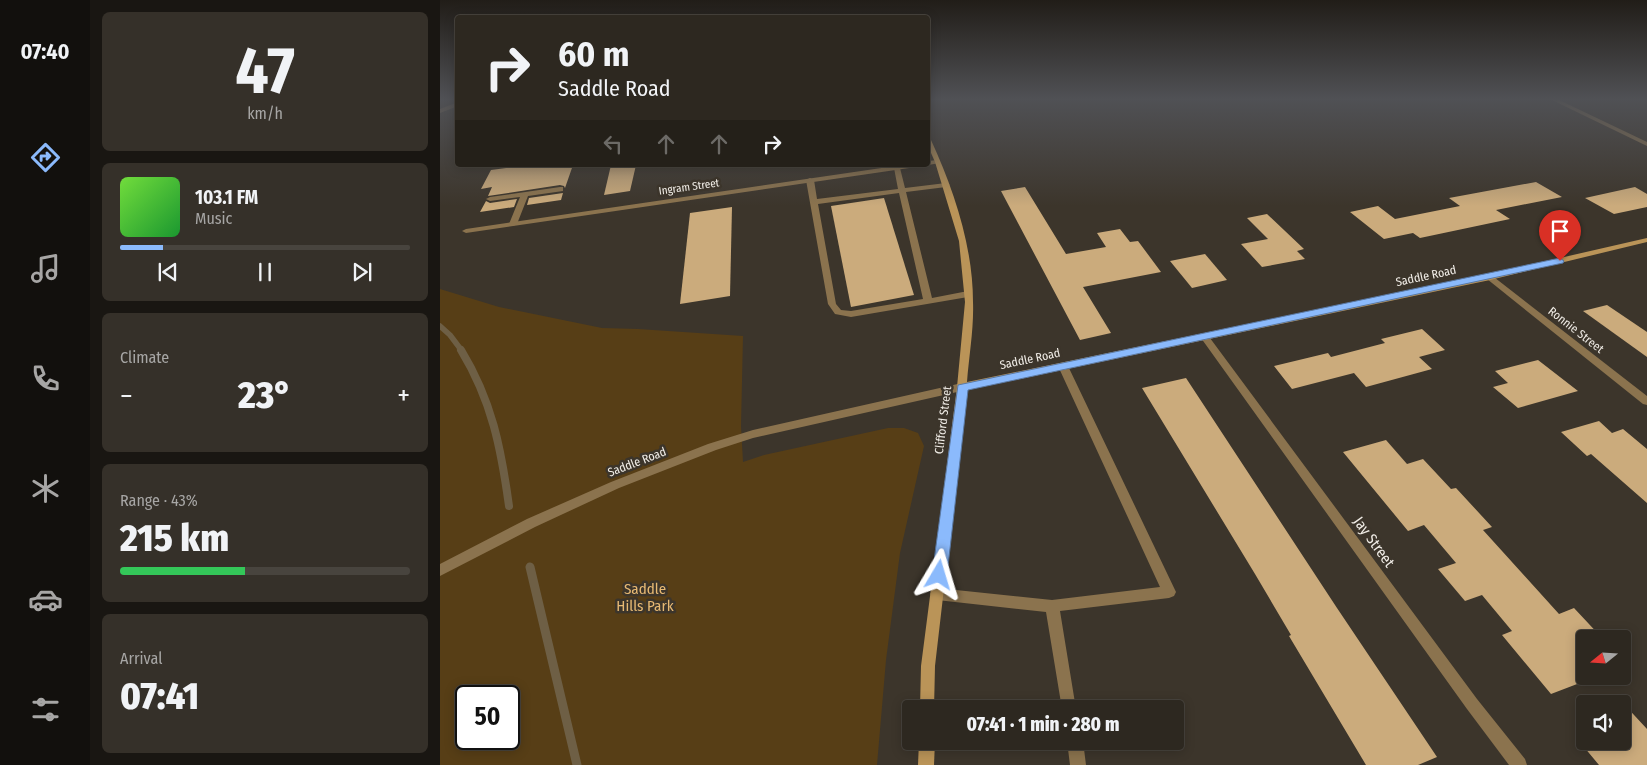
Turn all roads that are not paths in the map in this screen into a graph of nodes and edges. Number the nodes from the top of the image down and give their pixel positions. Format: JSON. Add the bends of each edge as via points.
{"nodes":[{"id":1,"x":1628,"y":135,"type":"edge"},
{"id":2,"x":1647,"y":144,"type":"edge"},
{"id":3,"x":930,"y":149,"type":"edge"},
{"id":4,"x":933,"y":162,"type":"edge"},
{"id":5,"x":903,"y":167,"type":"edge"},
{"id":6,"x":897,"y":168,"type":"junction"},
{"id":7,"x":810,"y":180,"type":"junction"},
{"id":8,"x":946,"y":185,"type":"junction"},
{"id":9,"x":560,"y":189,"type":"dead end"},
{"id":10,"x":902,"y":189,"type":"junction"},
{"id":11,"x":525,"y":194,"type":"junction"},
{"id":12,"x":490,"y":199,"type":"dead end"},
{"id":13,"x":814,"y":202,"type":"junction"},
{"id":14,"x":513,"y":224,"type":"junction"},
{"id":15,"x":466,"y":231,"type":"dead end"},
{"id":16,"x":1647,"y":240,"type":"edge"},
{"id":17,"x":1490,"y":277,"type":"junction"},
{"id":18,"x":968,"y":294,"type":"junction"},
{"id":19,"x":928,"y":301,"type":"junction"},
{"id":20,"x":1204,"y":336,"type":"junction"},
{"id":21,"x":1063,"y":366,"type":"junction"},
{"id":22,"x":962,"y":388,"type":"junction"},
{"id":23,"x":1647,"y":401,"type":"edge"},
{"id":24,"x":440,"y":570,"type":"edge"},
{"id":25,"x":937,"y":594,"type":"junction"},
{"id":26,"x":1052,"y":606,"type":"junction"},
{"id":27,"x":927,"y":700,"type":"edge"},
{"id":28,"x":1068,"y":700,"type":"edge"},
{"id":29,"x":926,"y":750,"type":"edge"},
{"id":30,"x":1076,"y":750,"type":"edge"},
{"id":31,"x":926,"y":765,"type":"edge"},
{"id":32,"x":1078,"y":765,"type":"edge"},
{"id":33,"x":1519,"y":765,"type":"edge"}],
"edges":[{"from":1,"to":2,"type":"street"},
{"from":3,"to":4,"type":"street","name":"Clifford Street"},
{"from":4,"to":8,"type":"street","name":"Clifford Street"},
{"from":5,"to":6,"type":"street","name":"Ingram Street"},
{"from":6,"to":7,"type":"street","name":"Ingram Street"},
{"from":6,"to":10,"type":"street"},
{"from":7,"to":13,"type":"street"},
{"from":7,"to":14,"type":"street","name":"Ingram Street"},
{"from":8,"to":10,"type":"street"},
{"from":8,"to":18,"type":"street","name":"Clifford Street","via":[[964,241]]},
{"from":9,"to":11,"type":"street"},
{"from":10,"to":13,"type":"street"},
{"from":10,"to":19,"type":"street"},
{"from":11,"to":12,"type":"street"},
{"from":11,"to":14,"type":"street"},
{"from":13,"to":19,"type":"street","via":[[832,304],[838,312],[851,314]]},
{"from":14,"to":15,"type":"street","name":"Ingram Street"},
{"from":16,"to":17,"type":"street","name":"Saddle Road"},
{"from":17,"to":20,"type":"street","name":"Saddle Road"},
{"from":17,"to":23,"type":"street","name":"Ronnie Street"},
{"from":18,"to":19,"type":"street"},
{"from":18,"to":22,"type":"street","name":"Clifford Street"},
{"from":20,"to":21,"type":"street","name":"Saddle Road"},
{"from":20,"to":33,"type":"street","name":"Jay Street"},
{"from":21,"to":22,"type":"street","name":"Saddle Road"},
{"from":21,"to":26,"type":"street","via":[[1169,592]]},
{"from":22,"to":24,"type":"street","name":"Saddle Road","via":[[753,434],[712,448],[615,485]]},
{"from":22,"to":25,"type":"street","name":"Clifford Street"},
{"from":25,"to":26,"type":"street"},
{"from":25,"to":27,"type":"street","name":"Clifford Street"},
{"from":26,"to":28,"type":"street"},
{"from":29,"to":31,"type":"street"},
{"from":30,"to":32,"type":"street"}]}
